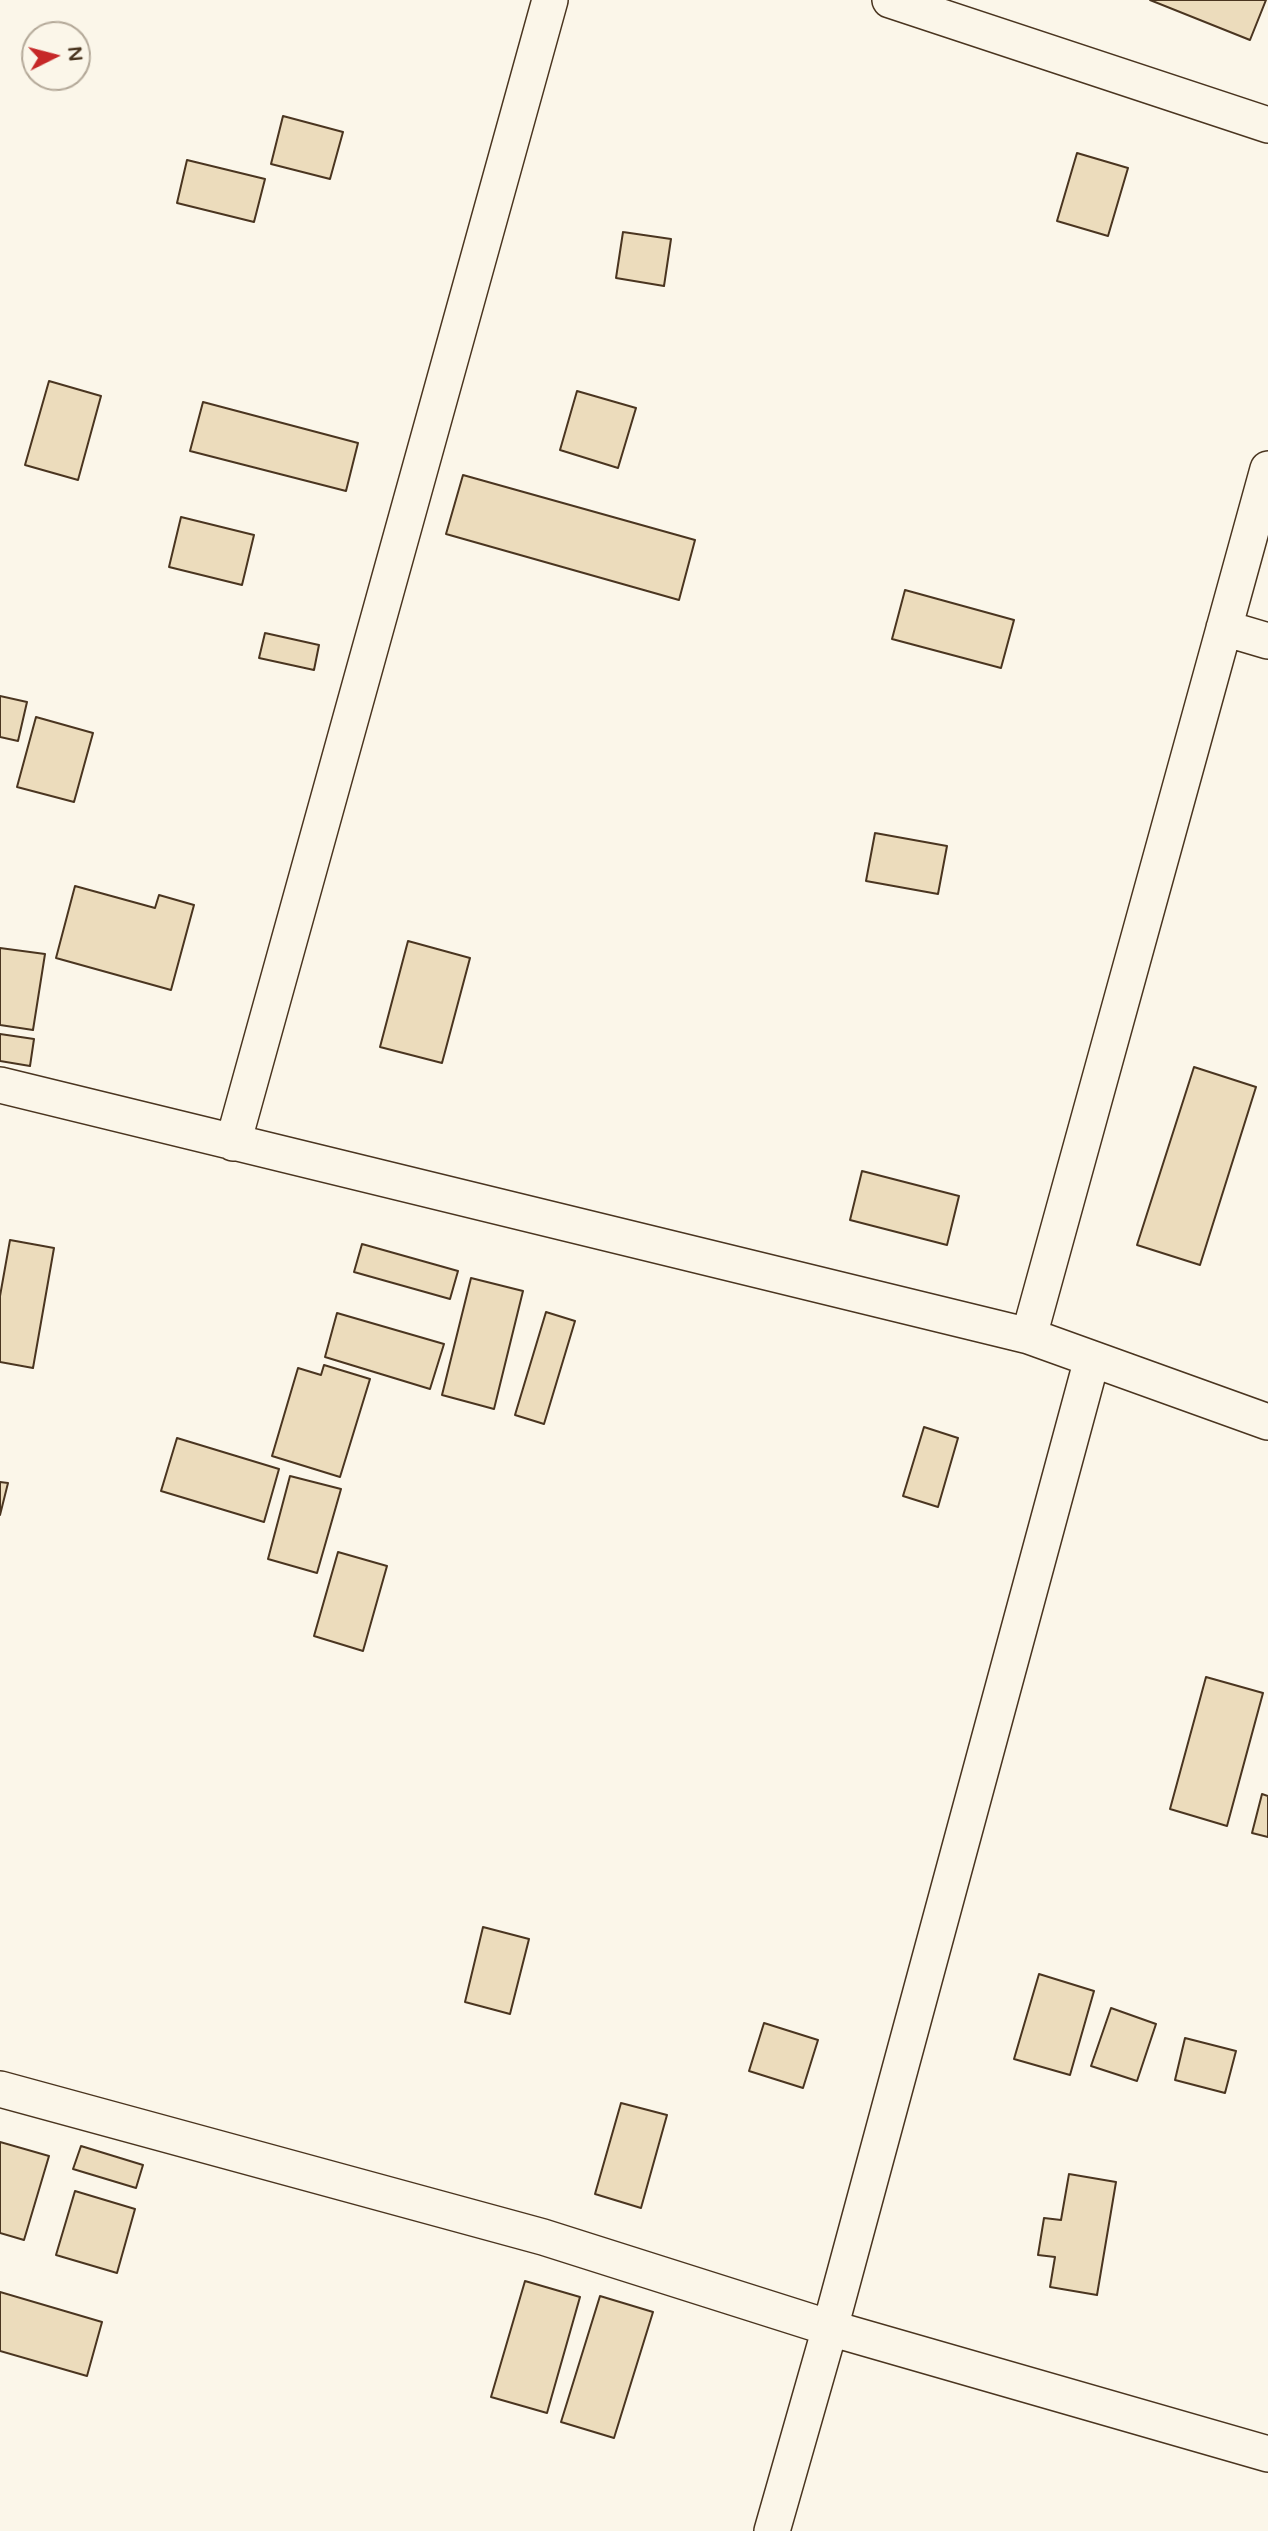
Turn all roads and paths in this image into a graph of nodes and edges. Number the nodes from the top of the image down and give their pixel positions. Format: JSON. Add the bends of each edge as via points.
{"nodes":[{"id":1,"x":550,"y":0,"type":"edge"},
{"id":2,"x":890,"y":0,"type":"edge"},
{"id":3,"x":1268,"y":125,"type":"edge"},
{"id":4,"x":1268,"y":469,"type":"edge"},
{"id":5,"x":1224,"y":628,"type":"junction"},
{"id":6,"x":1268,"y":641,"type":"edge"},
{"id":7,"x":0,"y":1085,"type":"edge"},
{"id":8,"x":233,"y":1143,"type":"junction"},
{"id":9,"x":1029,"y":1336,"type":"junction"},
{"id":10,"x":1092,"y":1359,"type":"junction"},
{"id":11,"x":1268,"y":1422,"type":"edge"},
{"id":12,"x":0,"y":2089,"type":"edge"},
{"id":13,"x":830,"y":2328,"type":"junction"},
{"id":14,"x":1268,"y":2454,"type":"edge"},
{"id":15,"x":772,"y":2531,"type":"edge"}],
"edges":[{"from":1,"to":8,"type":"street"},
{"from":2,"to":3,"type":"street"},
{"from":4,"to":5,"type":"street"},
{"from":5,"to":6,"type":"street"},
{"from":5,"to":9,"type":"street"},
{"from":7,"to":8,"type":"street"},
{"from":8,"to":9,"type":"street"},
{"from":9,"to":10,"type":"street"},
{"from":10,"to":11,"type":"street"},
{"from":10,"to":13,"type":"street"},
{"from":12,"to":13,"type":"street","via":[[542,2237]]},
{"from":13,"to":14,"type":"street"},
{"from":13,"to":15,"type":"street"}]}
